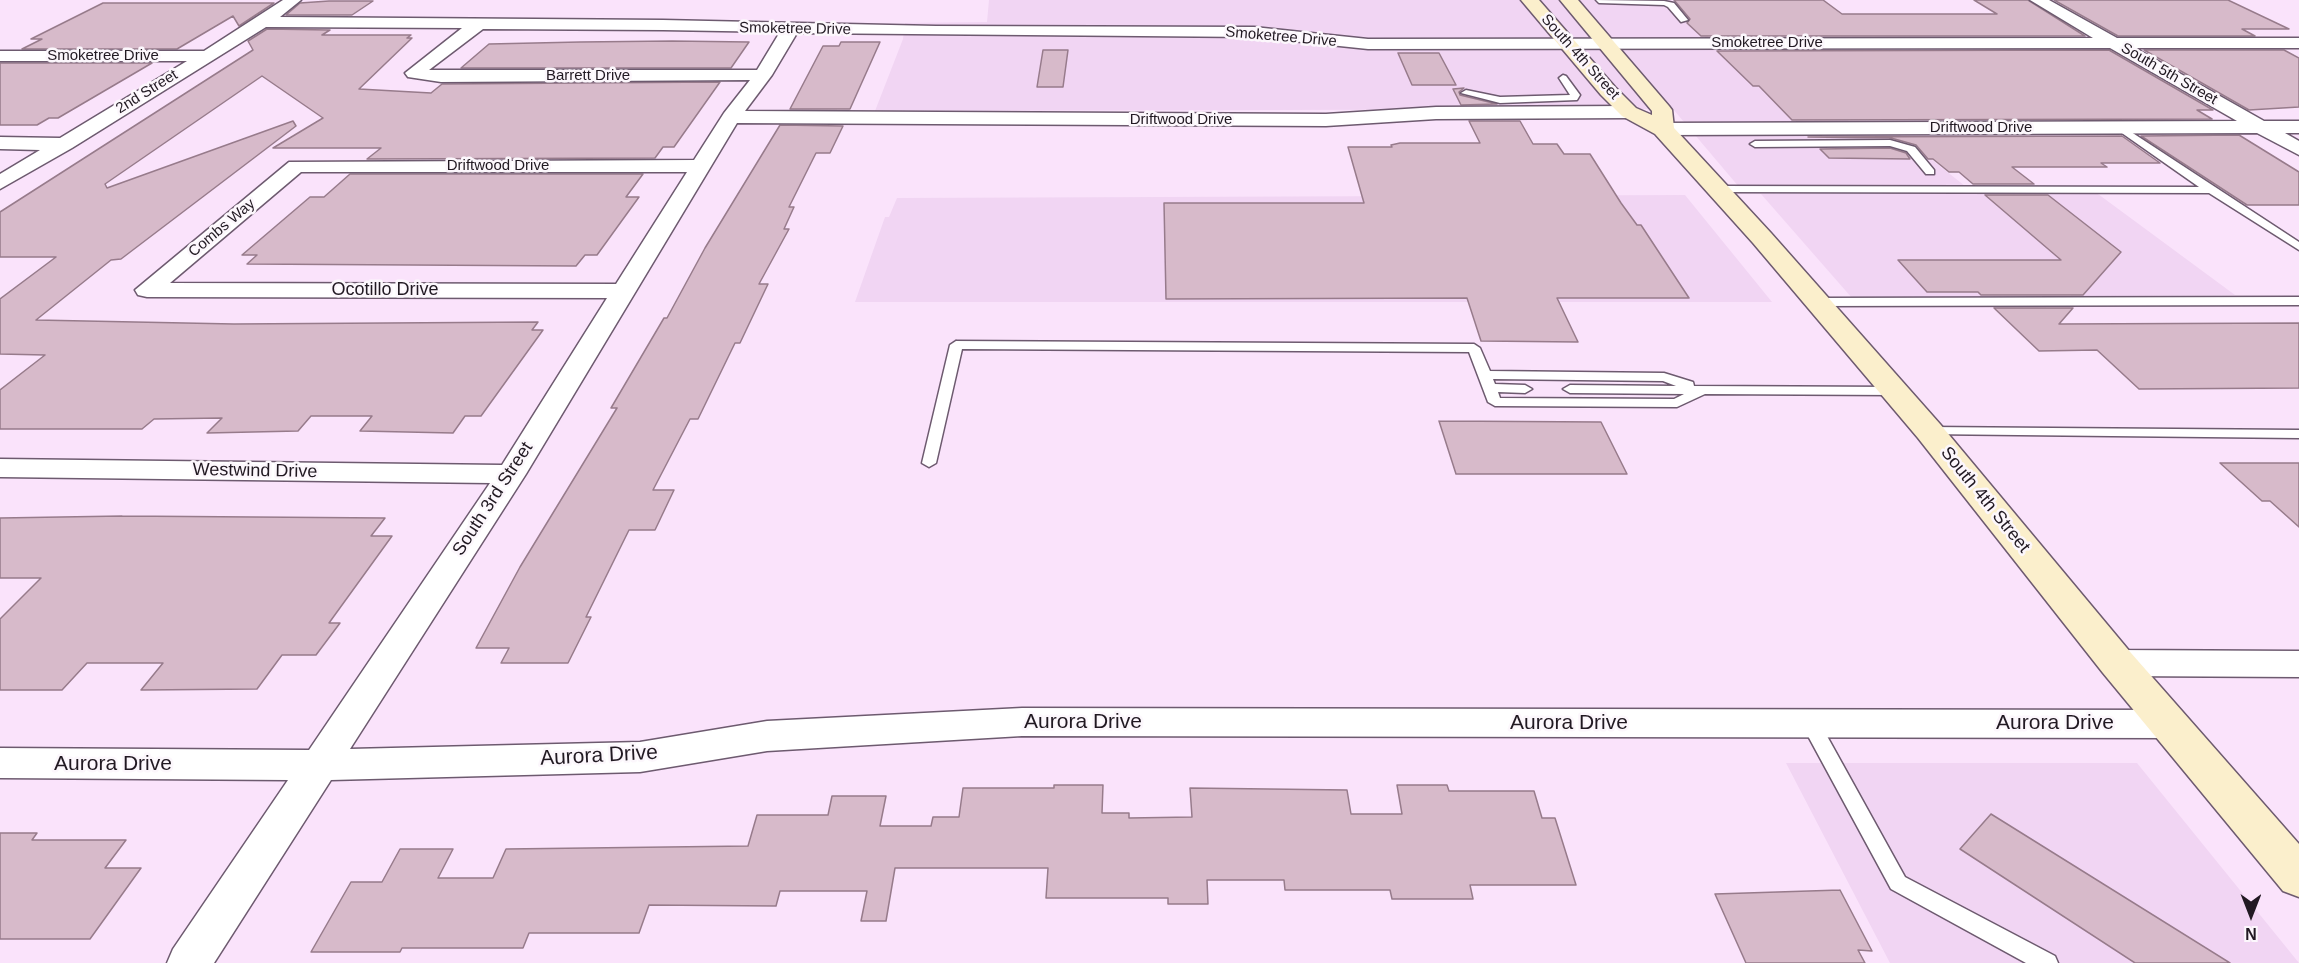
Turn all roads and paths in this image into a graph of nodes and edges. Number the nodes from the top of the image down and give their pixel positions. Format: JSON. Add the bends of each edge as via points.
{"nodes":[{"id":1,"x":293,"y":0,"type":"edge"},
{"id":2,"x":1530,"y":0,"type":"edge"},
{"id":3,"x":1569,"y":0,"type":"edge"},
{"id":4,"x":2038,"y":0,"type":"edge"},
{"id":5,"x":1599,"y":1,"type":"edge"},
{"id":6,"x":1684,"y":20,"type":"dead end"},
{"id":7,"x":263,"y":22,"type":"junction"},
{"id":8,"x":480,"y":23,"type":"junction"},
{"id":9,"x":790,"y":30,"type":"junction"},
{"id":10,"x":1564,"y":43,"type":"junction"},
{"id":11,"x":1605,"y":43,"type":"junction"},
{"id":12,"x":2114,"y":43,"type":"junction"},
{"id":13,"x":2299,"y":43,"type":"edge"},
{"id":14,"x":0,"y":56,"type":"edge"},
{"id":15,"x":207,"y":56,"type":"junction"},
{"id":16,"x":763,"y":75,"type":"junction"},
{"id":17,"x":1563,"y":78,"type":"dead end"},
{"id":18,"x":1466,"y":93,"type":"dead end"},
{"id":19,"x":1629,"y":112,"type":"junction"},
{"id":20,"x":731,"y":117,"type":"junction"},
{"id":21,"x":2261,"y":127,"type":"junction"},
{"id":22,"x":2299,"y":127,"type":"edge"},
{"id":23,"x":1663,"y":129,"type":"junction"},
{"id":24,"x":2122,"y":129,"type":"junction"},
{"id":25,"x":0,"y":143,"type":"edge"},
{"id":26,"x":65,"y":144,"type":"junction"},
{"id":27,"x":1755,"y":144,"type":"dead end"},
{"id":28,"x":2299,"y":149,"type":"edge"},
{"id":29,"x":296,"y":166,"type":"joint"},
{"id":30,"x":701,"y":166,"type":"junction"},
{"id":31,"x":1930,"y":172,"type":"dead end"},
{"id":32,"x":0,"y":183,"type":"edge"},
{"id":33,"x":1718,"y":189,"type":"junction"},
{"id":34,"x":2211,"y":190,"type":"junction"},
{"id":35,"x":2299,"y":247,"type":"edge"},
{"id":36,"x":147,"y":290,"type":"joint"},
{"id":37,"x":623,"y":291,"type":"junction"},
{"id":38,"x":2299,"y":301,"type":"edge"},
{"id":39,"x":1818,"y":302,"type":"junction"},
{"id":40,"x":1487,"y":382,"type":"junction"},
{"id":41,"x":1525,"y":388,"type":"dead end"},
{"id":42,"x":1570,"y":389,"type":"dead end"},
{"id":43,"x":1702,"y":390,"type":"junction"},
{"id":44,"x":1895,"y":391,"type":"junction"},
{"id":45,"x":1929,"y":431,"type":"junction"},
{"id":46,"x":2299,"y":434,"type":"edge"},
{"id":47,"x":929,"y":463,"type":"dead end"},
{"id":48,"x":0,"y":468,"type":"edge"},
{"id":49,"x":511,"y":474,"type":"junction"},
{"id":50,"x":2117,"y":663,"type":"junction"},
{"id":51,"x":2296,"y":667,"type":"edge"},
{"id":52,"x":1810,"y":723,"type":"junction"},
{"id":53,"x":2168,"y":724,"type":"junction"},
{"id":54,"x":0,"y":763,"type":"edge"},
{"id":55,"x":317,"y":765,"type":"junction"},
{"id":56,"x":2299,"y":877,"type":"edge"},
{"id":57,"x":189,"y":963,"type":"edge"},
{"id":58,"x":2047,"y":963,"type":"edge"}],
"edges":[{"from":1,"to":7,"type":"street","name":"2nd Street"},
{"from":2,"to":10,"type":"main road","name":"South 4th Street"},
{"from":3,"to":11,"type":"main road","name":"South 4th Street"},
{"from":4,"to":12,"type":"street","name":"South 5th Street"},
{"from":5,"to":6,"type":"lane","via":[[1664,3],[1671,5]]},
{"from":7,"to":8,"type":"street","name":"Smoketree Drive"},
{"from":7,"to":15,"type":"street","name":"2nd Street"},
{"from":8,"to":9,"type":"street","name":"Smoketree Drive"},
{"from":8,"to":16,"type":"street","name":"Barrett Drive","via":[[414,73],[441,77]]},
{"from":9,"to":10,"type":"street","name":"Smoketree Drive","via":[[1214,31],[1368,44]]},
{"from":9,"to":16,"type":"street","name":"South 3rd Street"},
{"from":10,"to":11,"type":"street","name":"Smoketree Drive"},
{"from":10,"to":19,"type":"main road","name":"South 4th Street"},
{"from":11,"to":12,"type":"street","name":"Smoketree Drive"},
{"from":11,"to":23,"type":"main road","name":"South 4th Street","via":[[1662,110]]},
{"from":12,"to":13,"type":"street","name":"Smoketree Drive"},
{"from":12,"to":21,"type":"street","name":"South 5th Street"},
{"from":14,"to":15,"type":"street","name":"Smoketree Drive"},
{"from":15,"to":26,"type":"street","name":"2nd Street"},
{"from":16,"to":20,"type":"street","name":"South 3rd Street"},
{"from":17,"to":18,"type":"lane","via":[[1574,98],[1500,100]]},
{"from":19,"to":20,"type":"street","name":"Driftwood Drive","via":[[1436,113],[1326,120]]},
{"from":19,"to":23,"type":"main road","name":"South 4th Street"},
{"from":20,"to":30,"type":"street","name":"South 3rd Street"},
{"from":21,"to":22,"type":"street","name":"Driftwood Drive"},
{"from":21,"to":24,"type":"street","name":"Driftwood Drive"},
{"from":21,"to":28,"type":"street","name":"South 5th Street"},
{"from":23,"to":24,"type":"street","name":"Driftwood Drive"},
{"from":23,"to":33,"type":"main road","name":"South 4th Street"},
{"from":24,"to":34,"type":"lane"},
{"from":25,"to":26,"type":"street"},
{"from":26,"to":32,"type":"street","name":"2nd Street"},
{"from":27,"to":31,"type":"lane","via":[[1890,143],[1911,149]]},
{"from":29,"to":30,"type":"street","name":"Driftwood Drive"},
{"from":29,"to":36,"type":"street","name":"Combs Way"},
{"from":30,"to":37,"type":"street","name":"South 3rd Street"},
{"from":33,"to":34,"type":"lane"},
{"from":33,"to":39,"type":"main road","name":"South 4th Street"},
{"from":34,"to":35,"type":"lane"},
{"from":36,"to":37,"type":"street","name":"Ocotillo Drive"},
{"from":37,"to":49,"type":"street","name":"South 3rd Street"},
{"from":38,"to":39,"type":"lane"},
{"from":39,"to":44,"type":"main road","name":"South 4th Street"},
{"from":40,"to":41,"type":"lane"},
{"from":40,"to":43,"type":"lane","via":[[1664,377]]},
{"from":40,"to":43,"type":"lane","via":[[1495,402],[1677,403]]},
{"from":40,"to":47,"type":"lane","via":[[1474,348],[956,345]]},
{"from":42,"to":43,"type":"lane"},
{"from":43,"to":44,"type":"lane"},
{"from":44,"to":45,"type":"main road","name":"South 4th Street"},
{"from":45,"to":46,"type":"lane"},
{"from":45,"to":50,"type":"main road","name":"South 4th Street"},
{"from":48,"to":49,"type":"street","name":"Westwind Drive"},
{"from":49,"to":55,"type":"street","name":"South 3rd Street"},
{"from":50,"to":51,"type":"street"},
{"from":50,"to":53,"type":"main road","name":"South 4th Street"},
{"from":52,"to":53,"type":"street","name":"Aurora Drive"},
{"from":52,"to":55,"type":"street","name":"Aurora Drive","via":[[1022,722],[767,736],[640,757]]},
{"from":52,"to":58,"type":"lane","via":[[1898,883]]},
{"from":53,"to":56,"type":"main road","name":"South 4th Street"},
{"from":54,"to":55,"type":"street","name":"Aurora Drive"},
{"from":55,"to":57,"type":"street","name":"South 3rd Street"}]}
